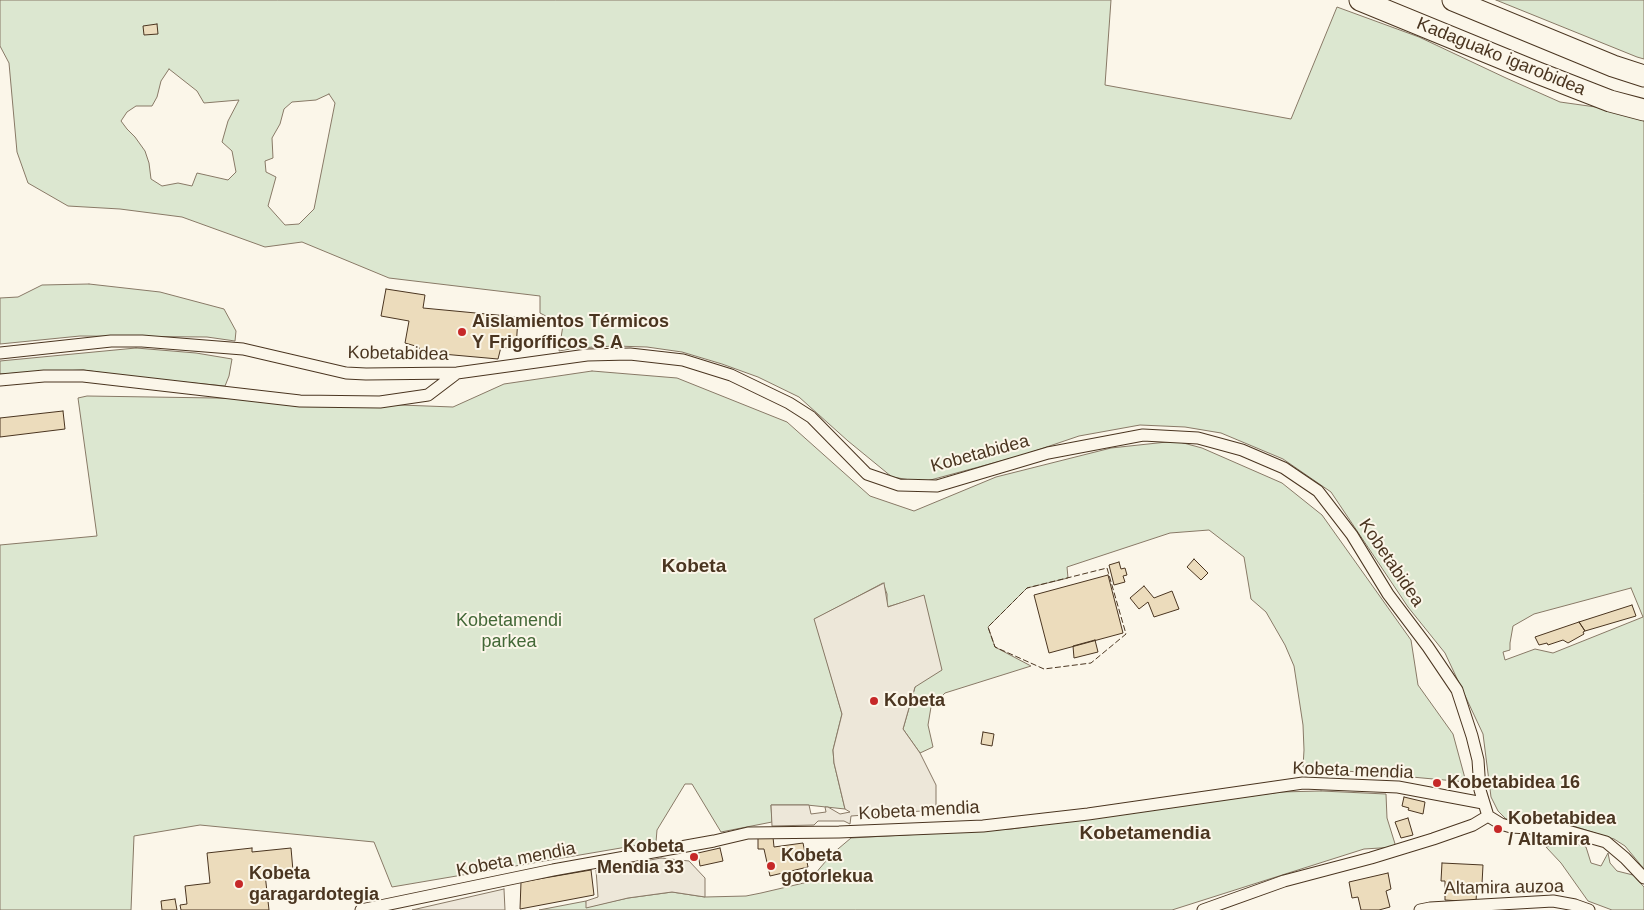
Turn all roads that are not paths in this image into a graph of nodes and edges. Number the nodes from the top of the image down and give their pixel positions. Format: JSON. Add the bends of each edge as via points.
{"nodes":[{"id":1,"x":1360,"y":0,"type":"edge"},
{"id":2,"x":1453,"y":0,"type":"edge"},
{"id":3,"x":1644,"y":76,"type":"edge"},
{"id":4,"x":1644,"y":110,"type":"edge"},
{"id":5,"x":0,"y":352,"type":"edge"},
{"id":6,"x":457,"y":373,"type":"junction"},
{"id":7,"x":0,"y":380,"type":"edge"},
{"id":8,"x":1483,"y":803,"type":"junction"},
{"id":9,"x":1488,"y":816,"type":"junction"},
{"id":10,"x":1644,"y":878,"type":"edge"},
{"id":11,"x":361,"y":910,"type":"edge"},
{"id":12,"x":1203,"y":910,"type":"edge"},
{"id":13,"x":1420,"y":910,"type":"edge"},
{"id":14,"x":1590,"y":910,"type":"edge"}],
"edges":[{"from":1,"to":4,"type":"highway","name":"Kadaguako igarobidea","via":[[1610,101]]},
{"from":2,"to":3,"type":"highway","name":"Kadaguako igarobidea"},
{"from":5,"to":6,"type":"street","name":"Kobetabidea","via":[[142,341],[243,349],[346,373]]},
{"from":6,"to":7,"type":"street","via":[[428,395],[380,402],[300,401],[83,376]]},
{"from":6,"to":8,"type":"street","name":"Kobetabidea","via":[[587,354],[630,354],[683,360],[731,375],[789,403],[811,417],[867,474],[899,485],[937,486],[1048,453],[1143,435],[1198,438],[1242,450],[1284,468],[1318,491],[1352,535],[1388,594],[1457,690],[1478,760]]},
{"from":8,"to":9,"type":"street","name":"Kobetabidea"},
{"from":8,"to":11,"type":"street","name":"Kobeta mendia","via":[[1398,787],[1303,783],[983,826],[748,832]]},
{"from":9,"to":10,"type":"street","via":[[1511,827],[1564,830],[1606,842]]},
{"from":9,"to":12,"type":"street","via":[[1473,825],[1433,839],[1284,881]]},
{"from":13,"to":14,"type":"street","name":"Altamira auzoa","via":[[1553,902]]}]}
